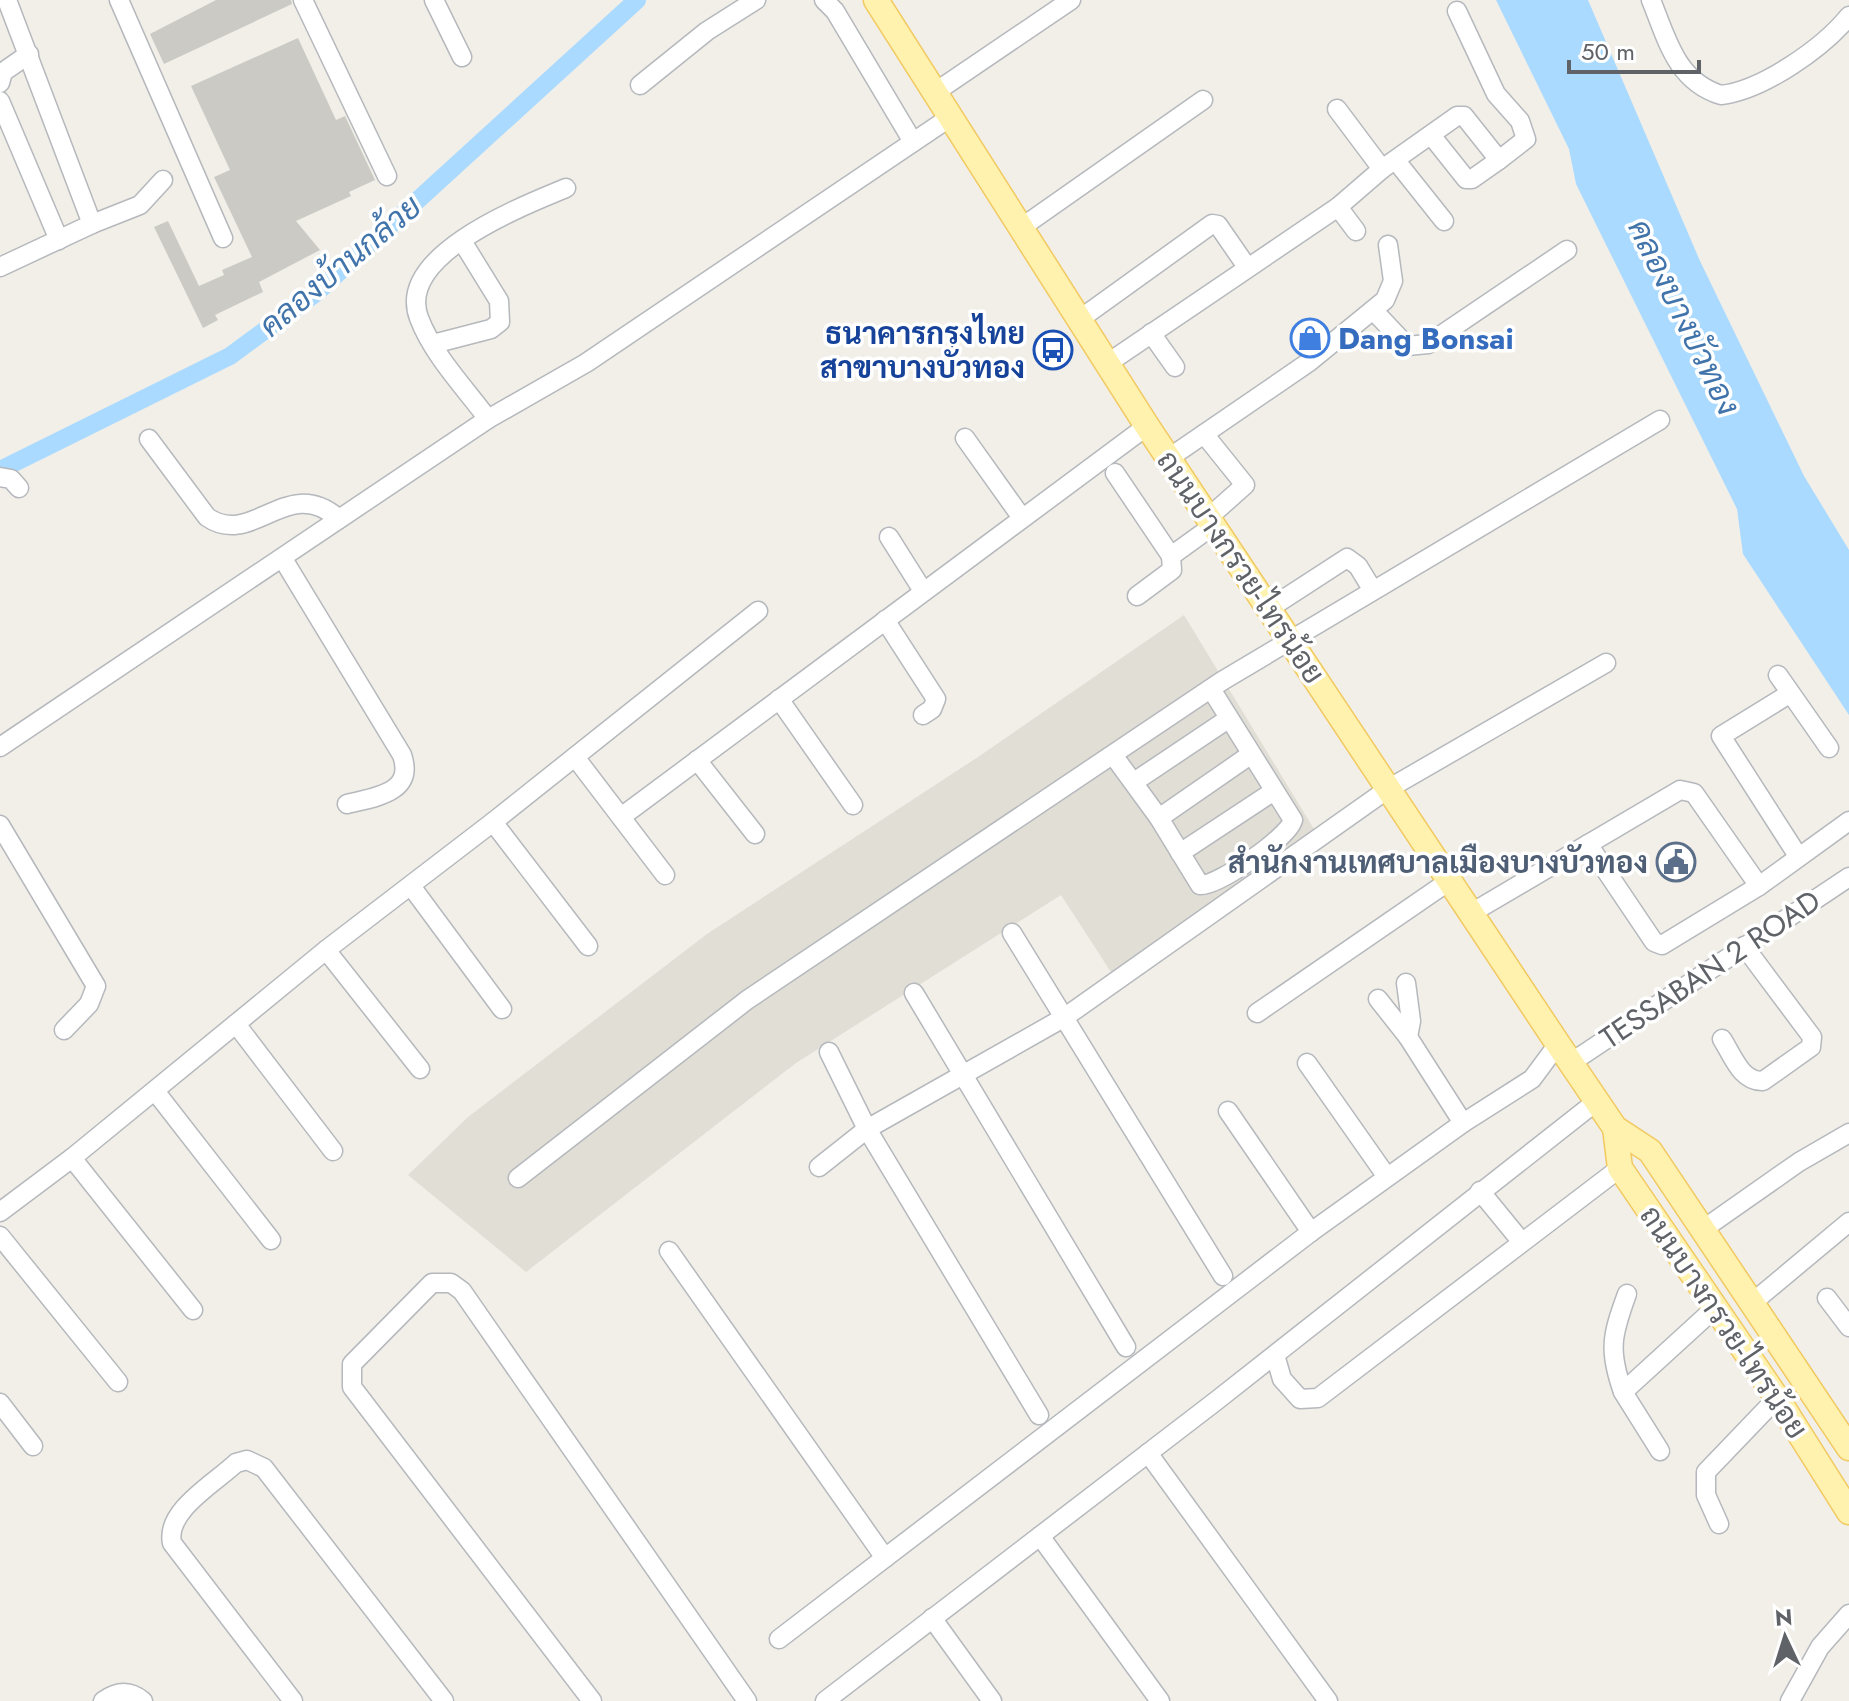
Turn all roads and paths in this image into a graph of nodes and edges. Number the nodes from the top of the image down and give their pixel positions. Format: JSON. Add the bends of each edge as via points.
{"nodes":[{"id":1,"x":7,"y":0,"type":"edge"},
{"id":2,"x":119,"y":0,"type":"edge"},
{"id":3,"x":303,"y":0,"type":"edge"},
{"id":4,"x":434,"y":0,"type":"edge"},
{"id":5,"x":756,"y":0,"type":"edge"},
{"id":6,"x":824,"y":0,"type":"edge"},
{"id":7,"x":876,"y":0,"type":"edge"},
{"id":8,"x":1071,"y":0,"type":"edge"},
{"id":9,"x":1651,"y":0,"type":"edge"},
{"id":10,"x":1457,"y":11,"type":"dead end"},
{"id":11,"x":1849,"y":16,"type":"edge"},
{"id":12,"x":29,"y":54,"type":"junction"},
{"id":13,"x":462,"y":57,"type":"dead end"},
{"id":14,"x":0,"y":83,"type":"edge"},
{"id":15,"x":640,"y":85,"type":"dead end"},
{"id":16,"x":934,"y":93,"type":"junction"},
{"id":17,"x":1203,"y":100,"type":"dead end"},
{"id":18,"x":0,"y":101,"type":"edge"},
{"id":19,"x":1337,"y":109,"type":"dead end"},
{"id":20,"x":949,"y":118,"type":"junction"},
{"id":21,"x":1431,"y":135,"type":"junction"},
{"id":22,"x":913,"y":142,"type":"junction"},
{"id":23,"x":1499,"y":160,"type":"junction"},
{"id":24,"x":1389,"y":166,"type":"junction"},
{"id":25,"x":387,"y":176,"type":"dead end"},
{"id":26,"x":163,"y":180,"type":"dead end"},
{"id":27,"x":566,"y":188,"type":"dead end"},
{"id":28,"x":1338,"y":207,"type":"junction"},
{"id":29,"x":1444,"y":221,"type":"dead end"},
{"id":30,"x":92,"y":224,"type":"junction"},
{"id":31,"x":1022,"y":227,"type":"junction"},
{"id":32,"x":1356,"y":231,"type":"dead end"},
{"id":33,"x":223,"y":238,"type":"dead end"},
{"id":34,"x":59,"y":240,"type":"junction"},
{"id":35,"x":462,"y":241,"type":"junction"},
{"id":36,"x":1388,"y":245,"type":"dead end"},
{"id":37,"x":1567,"y":250,"type":"dead end"},
{"id":38,"x":0,"y":267,"type":"edge"},
{"id":39,"x":1247,"y":267,"type":"junction"},
{"id":40,"x":1373,"y":310,"type":"junction"},
{"id":41,"x":1080,"y":319,"type":"junction"},
{"id":42,"x":1151,"y":333,"type":"junction"},
{"id":43,"x":433,"y":344,"type":"junction"},
{"id":44,"x":1108,"y":363,"type":"junction"},
{"id":45,"x":1175,"y":367,"type":"dead end"},
{"id":46,"x":488,"y":419,"type":"junction"},
{"id":47,"x":1660,"y":420,"type":"dead end"},
{"id":48,"x":1147,"y":426,"type":"junction"},
{"id":49,"x":1204,"y":434,"type":"junction"},
{"id":50,"x":965,"y":438,"type":"dead end"},
{"id":51,"x":149,"y":439,"type":"dead end"},
{"id":52,"x":1169,"y":458,"type":"junction"},
{"id":53,"x":1115,"y":473,"type":"dead end"},
{"id":54,"x":0,"y":477,"type":"edge"},
{"id":55,"x":19,"y":488,"type":"dead end"},
{"id":56,"x":1022,"y":518,"type":"junction"},
{"id":57,"x":339,"y":519,"type":"junction"},
{"id":58,"x":1212,"y":521,"type":"junction"},
{"id":59,"x":889,"y":537,"type":"dead end"},
{"id":60,"x":1171,"y":556,"type":"junction"},
{"id":61,"x":283,"y":559,"type":"junction"},
{"id":62,"x":1372,"y":589,"type":"junction"},
{"id":63,"x":923,"y":591,"type":"junction"},
{"id":64,"x":1137,"y":596,"type":"dead end"},
{"id":65,"x":1270,"y":608,"type":"junction"},
{"id":66,"x":758,"y":611,"type":"dead end"},
{"id":67,"x":885,"y":620,"type":"junction"},
{"id":68,"x":1289,"y":638,"type":"junction"},
{"id":69,"x":1606,"y":663,"type":"dead end"},
{"id":70,"x":1778,"y":675,"type":"dead end"},
{"id":71,"x":1211,"y":689,"type":"junction"},
{"id":72,"x":1789,"y":694,"type":"junction"},
{"id":73,"x":779,"y":699,"type":"junction"},
{"id":74,"x":923,"y":715,"type":"dead end"},
{"id":75,"x":1228,"y":719,"type":"junction"},
{"id":76,"x":0,"y":747,"type":"edge"},
{"id":77,"x":1829,"y":748,"type":"dead end"},
{"id":78,"x":1113,"y":755,"type":"junction"},
{"id":79,"x":1250,"y":755,"type":"junction"},
{"id":80,"x":575,"y":757,"type":"junction"},
{"id":81,"x":697,"y":760,"type":"junction"},
{"id":82,"x":1134,"y":782,"type":"junction"},
{"id":83,"x":1388,"y":789,"type":"junction"},
{"id":84,"x":1274,"y":791,"type":"junction"},
{"id":85,"x":347,"y":804,"type":"dead end"},
{"id":86,"x":853,"y":805,"type":"dead end"},
{"id":87,"x":621,"y":817,"type":"junction"},
{"id":88,"x":1159,"y":818,"type":"junction"},
{"id":89,"x":1849,"y":821,"type":"edge"},
{"id":90,"x":493,"y":822,"type":"junction"},
{"id":91,"x":0,"y":825,"type":"edge"},
{"id":92,"x":755,"y":834,"type":"dead end"},
{"id":93,"x":1588,"y":844,"type":"junction"},
{"id":94,"x":1180,"y":853,"type":"junction"},
{"id":95,"x":1798,"y":856,"type":"junction"},
{"id":96,"x":665,"y":875,"type":"dead end"},
{"id":97,"x":1849,"y":877,"type":"edge"},
{"id":98,"x":1452,"y":879,"type":"junction"},
{"id":99,"x":411,"y":886,"type":"junction"},
{"id":100,"x":1759,"y":886,"type":"junction"},
{"id":101,"x":1473,"y":912,"type":"junction"},
{"id":102,"x":1012,"y":933,"type":"dead end"},
{"id":103,"x":588,"y":946,"type":"dead end"},
{"id":104,"x":1744,"y":946,"type":"junction"},
{"id":105,"x":326,"y":950,"type":"junction"},
{"id":106,"x":1406,"y":983,"type":"dead end"},
{"id":107,"x":914,"y":993,"type":"dead end"},
{"id":108,"x":1378,"y":999,"type":"dead end"},
{"id":109,"x":502,"y":1009,"type":"dead end"},
{"id":110,"x":1257,"y":1013,"type":"dead end"},
{"id":111,"x":1065,"y":1017,"type":"junction"},
{"id":112,"x":236,"y":1024,"type":"junction"},
{"id":113,"x":64,"y":1030,"type":"dead end"},
{"id":114,"x":1408,"y":1037,"type":"junction"},
{"id":115,"x":1722,"y":1039,"type":"dead end"},
{"id":116,"x":829,"y":1052,"type":"dead end"},
{"id":117,"x":1565,"y":1053,"type":"junction"},
{"id":118,"x":1307,"y":1063,"type":"dead end"},
{"id":119,"x":420,"y":1069,"type":"dead end"},
{"id":120,"x":961,"y":1074,"type":"junction"},
{"id":121,"x":155,"y":1091,"type":"junction"},
{"id":122,"x":1597,"y":1101,"type":"junction"},
{"id":123,"x":1228,"y":1111,"type":"dead end"},
{"id":124,"x":1463,"y":1123,"type":"junction"},
{"id":125,"x":1615,"y":1128,"type":"junction"},
{"id":126,"x":867,"y":1129,"type":"junction"},
{"id":127,"x":1849,"y":1133,"type":"edge"},
{"id":128,"x":333,"y":1151,"type":"dead end"},
{"id":129,"x":72,"y":1158,"type":"junction"},
{"id":130,"x":819,"y":1167,"type":"dead end"},
{"id":131,"x":1620,"y":1168,"type":"junction"},
{"id":132,"x":1387,"y":1177,"type":"junction"},
{"id":133,"x":518,"y":1178,"type":"dead end"},
{"id":134,"x":1480,"y":1191,"type":"junction"},
{"id":135,"x":0,"y":1212,"type":"edge"},
{"id":136,"x":1849,"y":1222,"type":"edge"},
{"id":137,"x":1702,"y":1230,"type":"junction"},
{"id":138,"x":1311,"y":1232,"type":"junction"},
{"id":139,"x":0,"y":1236,"type":"edge"},
{"id":140,"x":271,"y":1240,"type":"dead end"},
{"id":141,"x":1521,"y":1241,"type":"junction"},
{"id":142,"x":669,"y":1251,"type":"dead end"},
{"id":143,"x":1223,"y":1276,"type":"dead end"},
{"id":144,"x":1627,"y":1294,"type":"dead end"},
{"id":145,"x":1827,"y":1298,"type":"dead end"},
{"id":146,"x":1752,"y":1303,"type":"junction"},
{"id":147,"x":1715,"y":1308,"type":"junction"},
{"id":148,"x":193,"y":1310,"type":"dead end"},
{"id":149,"x":1849,"y":1327,"type":"edge"},
{"id":150,"x":1126,"y":1347,"type":"dead end"},
{"id":151,"x":1275,"y":1355,"type":"junction"},
{"id":152,"x":118,"y":1382,"type":"dead end"},
{"id":153,"x":1623,"y":1392,"type":"junction"},
{"id":154,"x":1777,"y":1398,"type":"junction"},
{"id":155,"x":0,"y":1403,"type":"edge"},
{"id":156,"x":1039,"y":1415,"type":"dead end"},
{"id":157,"x":33,"y":1446,"type":"dead end"},
{"id":158,"x":1849,"y":1448,"type":"edge"},
{"id":159,"x":1660,"y":1451,"type":"dead end"},
{"id":160,"x":1148,"y":1453,"type":"junction"},
{"id":161,"x":1849,"y":1512,"type":"edge"},
{"id":162,"x":1719,"y":1524,"type":"dead end"},
{"id":163,"x":1040,"y":1536,"type":"junction"},
{"id":164,"x":885,"y":1558,"type":"junction"},
{"id":165,"x":1849,"y":1614,"type":"edge"},
{"id":166,"x":932,"y":1618,"type":"junction"},
{"id":167,"x":779,"y":1639,"type":"dead end"},
{"id":168,"x":103,"y":1701,"type":"edge"},
{"id":169,"x":143,"y":1701,"type":"edge"},
{"id":170,"x":293,"y":1701,"type":"edge"},
{"id":171,"x":444,"y":1701,"type":"edge"},
{"id":172,"x":592,"y":1701,"type":"edge"},
{"id":173,"x":747,"y":1701,"type":"edge"},
{"id":174,"x":825,"y":1701,"type":"edge"},
{"id":175,"x":992,"y":1701,"type":"edge"},
{"id":176,"x":1160,"y":1701,"type":"edge"},
{"id":177,"x":1328,"y":1701,"type":"edge"},
{"id":178,"x":1790,"y":1701,"type":"edge"}],
"edges":[{"from":1,"to":12,"type":"street"},
{"from":2,"to":33,"type":"street"},
{"from":3,"to":25,"type":"street"},
{"from":4,"to":13,"type":"street"},
{"from":5,"to":15,"type":"street"},
{"from":6,"to":22,"type":"street"},
{"from":7,"to":16,"type":"main road","name":"ถนนบางกรวย-ไทรน้อย"},
{"from":8,"to":16,"type":"street"},
{"from":9,"to":11,"type":"street","via":[[1678,65],[1695,83],[1721,95],[1761,83],[1825,41]]},
{"from":10,"to":23,"type":"street","via":[[1496,94],[1528,134]]},
{"from":12,"to":14,"type":"street","via":[[3,72]]},
{"from":12,"to":30,"type":"street"},
{"from":16,"to":20,"type":"main road","name":"ถนนบางกรวย-ไทรน้อย"},
{"from":17,"to":31,"type":"street"},
{"from":18,"to":34,"type":"street"},
{"from":19,"to":24,"type":"street"},
{"from":20,"to":22,"type":"street"},
{"from":20,"to":31,"type":"main road","name":"ถนนบางกรวย-ไทรน้อย"},
{"from":21,"to":23,"type":"street","via":[[1462,115]]},
{"from":21,"to":23,"type":"street","via":[[1466,179]]},
{"from":21,"to":24,"type":"street"},
{"from":22,"to":46,"type":"street","via":[[586,363]]},
{"from":24,"to":28,"type":"street"},
{"from":24,"to":29,"type":"street"},
{"from":26,"to":30,"type":"street","via":[[140,205]]},
{"from":27,"to":35,"type":"street","via":[[515,209]]},
{"from":28,"to":32,"type":"street"},
{"from":28,"to":39,"type":"street"},
{"from":30,"to":34,"type":"street"},
{"from":31,"to":41,"type":"main road","name":"ถนนบางกรวย-ไทรน้อย"},
{"from":34,"to":38,"type":"street"},
{"from":35,"to":43,"type":"street","via":[[420,280],[415,301]]},
{"from":35,"to":43,"type":"street","via":[[499,301],[500,322]]},
{"from":36,"to":40,"type":"street","via":[[1393,281],[1385,300]]},
{"from":37,"to":40,"type":"street","via":[[1428,344],[1407,346]]},
{"from":39,"to":41,"type":"street","via":[[1218,225],[1212,224]]},
{"from":39,"to":42,"type":"street"},
{"from":40,"to":49,"type":"street","via":[[1309,362]]},
{"from":41,"to":44,"type":"main road","name":"ถนนบางกรวย-ไทรน้อย"},
{"from":42,"to":44,"type":"street"},
{"from":42,"to":45,"type":"street"},
{"from":43,"to":46,"type":"street"},
{"from":44,"to":48,"type":"main road","name":"ถนนบางกรวย-ไทรน้อย"},
{"from":46,"to":57,"type":"street"},
{"from":47,"to":62,"type":"street"},
{"from":48,"to":52,"type":"main road","name":"ถนนบางกรวย-ไทรน้อย"},
{"from":48,"to":56,"type":"street"},
{"from":49,"to":52,"type":"street"},
{"from":49,"to":58,"type":"street","via":[[1245,485]]},
{"from":50,"to":56,"type":"street"},
{"from":51,"to":57,"type":"street","via":[[218,525],[230,528],[284,506],[309,502]]},
{"from":52,"to":58,"type":"main road","name":"ถนนบางกรวย-ไทรน้อย"},
{"from":53,"to":60,"type":"street"},
{"from":54,"to":55,"type":"street"},
{"from":56,"to":63,"type":"street"},
{"from":57,"to":61,"type":"street"},
{"from":58,"to":60,"type":"street"},
{"from":58,"to":65,"type":"main road","name":"ถนนบางกรวย-ไทรน้อย"},
{"from":59,"to":63,"type":"street"},
{"from":60,"to":64,"type":"street","via":[[1172,570]]},
{"from":61,"to":76,"type":"street"},
{"from":61,"to":85,"type":"street","via":[[407,768],[392,790]]},
{"from":62,"to":65,"type":"street","via":[[1347,558]]},
{"from":62,"to":68,"type":"street"},
{"from":63,"to":67,"type":"street"},
{"from":65,"to":68,"type":"main road","name":"ถนนบางกรวย-ไทรน้อย"},
{"from":66,"to":80,"type":"street"},
{"from":67,"to":73,"type":"street"},
{"from":67,"to":74,"type":"street","via":[[936,699]]},
{"from":68,"to":71,"type":"street"},
{"from":68,"to":83,"type":"main road","name":"ถนนบางกรวย-ไทรน้อย"},
{"from":69,"to":83,"type":"street"},
{"from":70,"to":72,"type":"street"},
{"from":71,"to":75,"type":"street"},
{"from":71,"to":78,"type":"street"},
{"from":72,"to":77,"type":"street"},
{"from":72,"to":95,"type":"street","via":[[1721,736]]},
{"from":73,"to":81,"type":"street"},
{"from":73,"to":86,"type":"street"},
{"from":75,"to":79,"type":"street"},
{"from":75,"to":82,"type":"street"},
{"from":78,"to":82,"type":"street"},
{"from":78,"to":133,"type":"street","via":[[747,1000]]},
{"from":79,"to":84,"type":"street"},
{"from":79,"to":88,"type":"street"},
{"from":80,"to":87,"type":"street"},
{"from":80,"to":90,"type":"street"},
{"from":81,"to":87,"type":"street"},
{"from":81,"to":92,"type":"street"},
{"from":82,"to":88,"type":"street"},
{"from":83,"to":98,"type":"main road","name":"ถนนบางกรวย-ไทรน้อย"},
{"from":83,"to":111,"type":"street"},
{"from":84,"to":94,"type":"street"},
{"from":84,"to":94,"type":"street","via":[[1293,825],[1243,865],[1202,886]]},
{"from":87,"to":96,"type":"street"},
{"from":88,"to":94,"type":"street"},
{"from":89,"to":95,"type":"street"},
{"from":90,"to":99,"type":"street"},
{"from":90,"to":103,"type":"street"},
{"from":91,"to":113,"type":"street","via":[[96,986],[89,1004]]},
{"from":93,"to":100,"type":"street","via":[[1690,790]]},
{"from":93,"to":100,"type":"street","via":[[1658,945]]},
{"from":93,"to":101,"type":"street"},
{"from":95,"to":100,"type":"street"},
{"from":97,"to":104,"type":"street","name":"TESSABAN 2 ROAD"},
{"from":98,"to":101,"type":"main road","name":"ถนนบางกรวย-ไทรน้อย"},
{"from":98,"to":110,"type":"street"},
{"from":99,"to":105,"type":"street"},
{"from":99,"to":109,"type":"street"},
{"from":101,"to":117,"type":"main road","name":"ถนนบางกรวย-ไทรน้อย"},
{"from":102,"to":111,"type":"street"},
{"from":104,"to":115,"type":"street","via":[[1812,1037],[1811,1047],[1763,1081],[1754,1081]]},
{"from":104,"to":117,"type":"street","name":"TESSABAN 2 ROAD"},
{"from":105,"to":112,"type":"street"},
{"from":105,"to":119,"type":"street"},
{"from":106,"to":114,"type":"street"},
{"from":107,"to":120,"type":"street"},
{"from":108,"to":114,"type":"street"},
{"from":111,"to":120,"type":"street"},
{"from":111,"to":143,"type":"street"},
{"from":112,"to":121,"type":"street"},
{"from":112,"to":128,"type":"street"},
{"from":114,"to":124,"type":"street"},
{"from":116,"to":126,"type":"street"},
{"from":117,"to":122,"type":"main road","name":"ถนนบางกรวย-ไทรน้อย"},
{"from":117,"to":124,"type":"street","name":"TESSABAN 2 ROAD"},
{"from":118,"to":132,"type":"street"},
{"from":120,"to":126,"type":"street"},
{"from":120,"to":150,"type":"street"},
{"from":121,"to":129,"type":"street"},
{"from":121,"to":140,"type":"street"},
{"from":122,"to":125,"type":"main road","name":"ถนนบางกรวย-ไทรน้อย"},
{"from":122,"to":134,"type":"street"},
{"from":123,"to":138,"type":"street"},
{"from":124,"to":132,"type":"street","name":"TESSABAN 2 ROAD"},
{"from":125,"to":131,"type":"main road","name":"ถนนบางกรวย-ไทรน้อย"},
{"from":125,"to":137,"type":"main road","name":"ถนนบางกรวย-ไทรน้อย","via":[[1650,1151]]},
{"from":126,"to":130,"type":"street"},
{"from":126,"to":156,"type":"street"},
{"from":127,"to":137,"type":"street"},
{"from":129,"to":135,"type":"street"},
{"from":129,"to":148,"type":"street"},
{"from":131,"to":141,"type":"street"},
{"from":131,"to":147,"type":"main road","name":"ถนนบางกรวย-ไทรน้อย"},
{"from":132,"to":138,"type":"street","name":"TESSABAN 2 ROAD"},
{"from":134,"to":141,"type":"street"},
{"from":134,"to":151,"type":"street"},
{"from":136,"to":146,"type":"street"},
{"from":137,"to":146,"type":"main road","name":"ถนนบางกรวย-ไทรน้อย"},
{"from":138,"to":164,"type":"street","name":"TESSABAN 2 ROAD"},
{"from":139,"to":152,"type":"street"},
{"from":141,"to":151,"type":"street","via":[[1318,1398],[1300,1399],[1282,1379]]},
{"from":142,"to":164,"type":"street"},
{"from":144,"to":153,"type":"street","via":[[1612,1336],[1613,1363]]},
{"from":145,"to":149,"type":"street"},
{"from":146,"to":158,"type":"main road","name":"ถนนบางกรวย-ไทรน้อย"},
{"from":147,"to":153,"type":"street"},
{"from":147,"to":154,"type":"main road","name":"ถนนบางกรวย-ไทรน้อย"},
{"from":151,"to":160,"type":"street"},
{"from":153,"to":159,"type":"street"},
{"from":154,"to":161,"type":"main road","name":"ถนนบางกรวย-ไทรน้อย"},
{"from":154,"to":162,"type":"street","via":[[1706,1472],[1706,1495]]},
{"from":155,"to":157,"type":"street"},
{"from":160,"to":163,"type":"street"},
{"from":160,"to":177,"type":"street"},
{"from":163,"to":166,"type":"street"},
{"from":163,"to":176,"type":"street"},
{"from":164,"to":167,"type":"street","name":"TESSABAN 2 ROAD"},
{"from":165,"to":178,"type":"street","via":[[1820,1647]]},
{"from":166,"to":174,"type":"street"},
{"from":166,"to":175,"type":"street"},
{"from":168,"to":169,"type":"street","via":[[130,1693]]},
{"from":170,"to":171,"type":"street","via":[[170,1535],[175,1518],[236,1463],[247,1460],[264,1468]]},
{"from":172,"to":173,"type":"street","via":[[352,1387],[352,1364],[432,1283],[451,1283],[462,1291]]}]}
